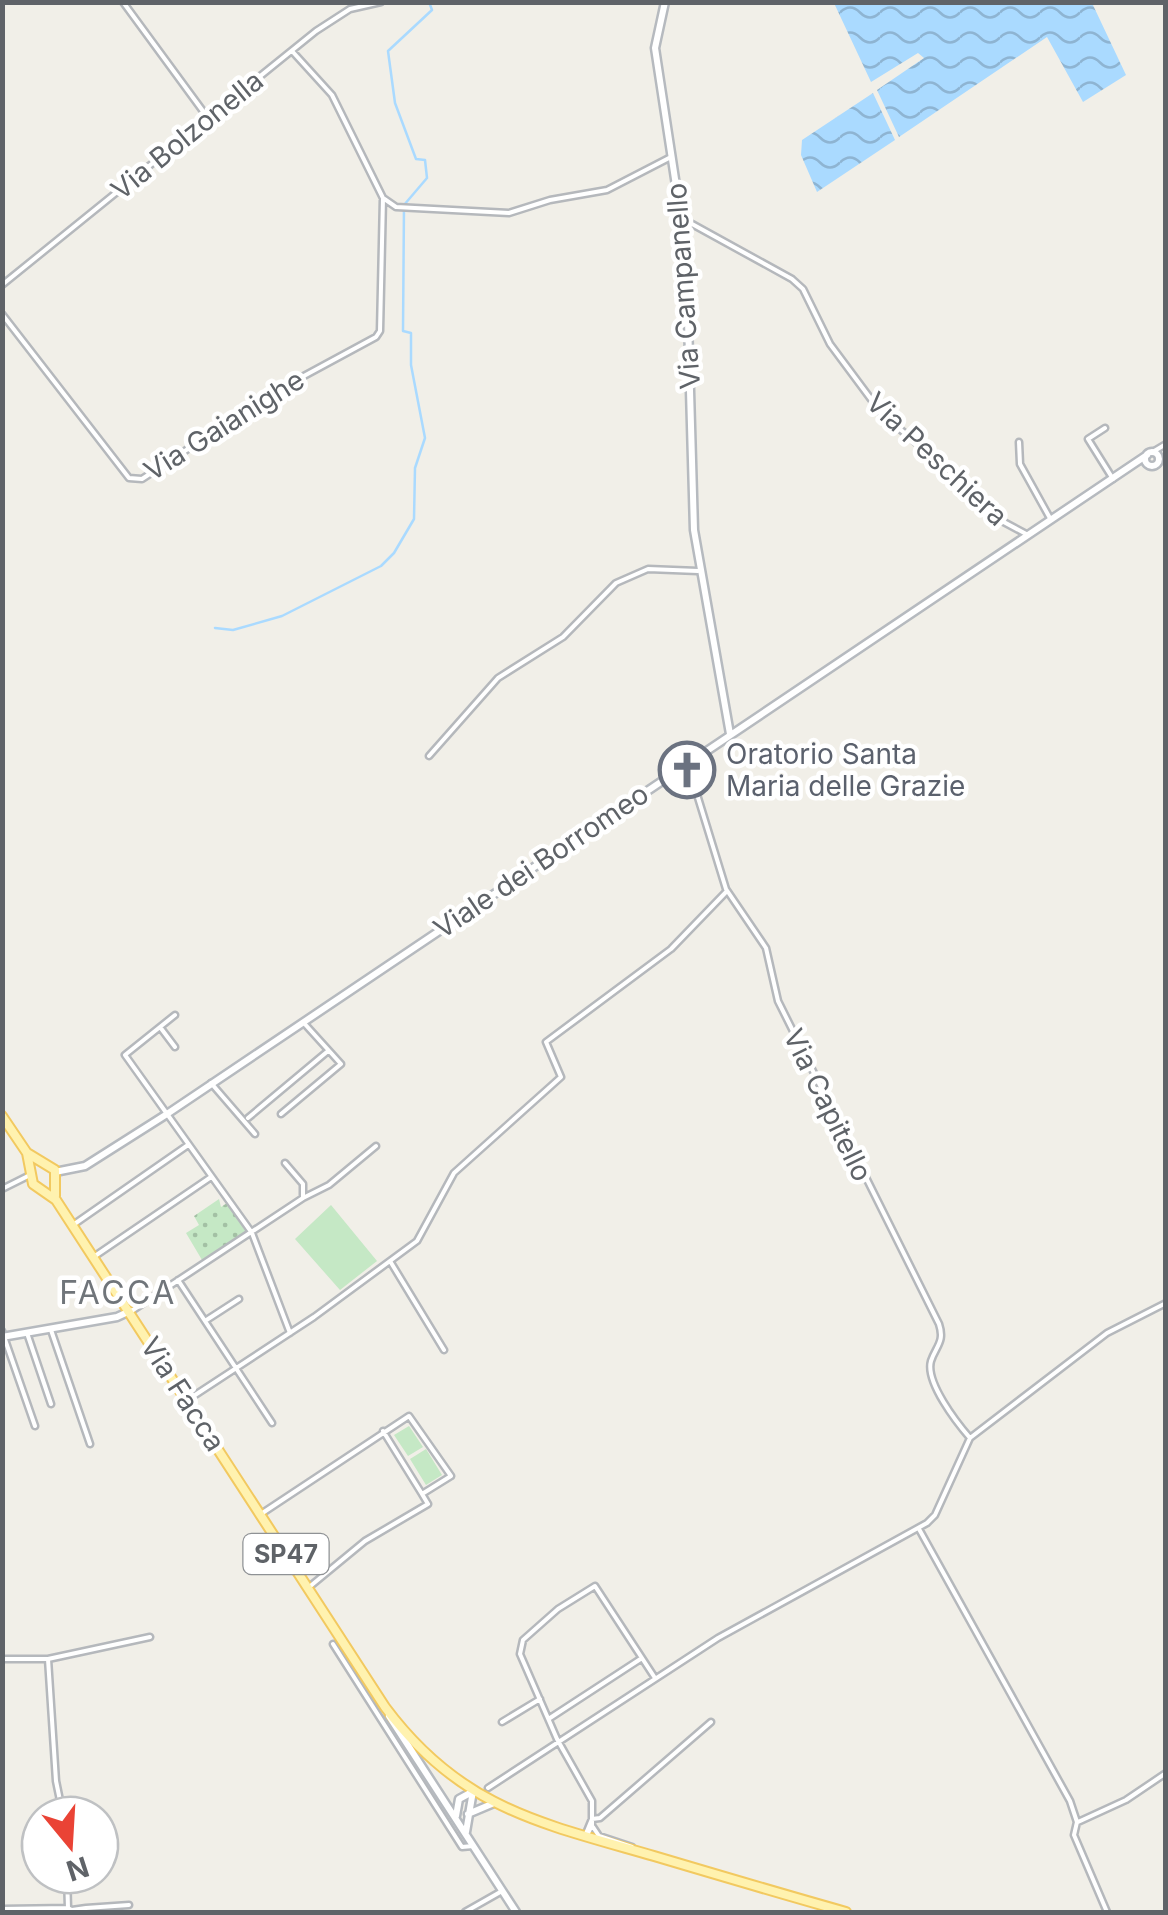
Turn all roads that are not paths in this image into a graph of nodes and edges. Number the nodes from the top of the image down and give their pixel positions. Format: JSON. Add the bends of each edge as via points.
{"nodes":[{"id":1,"x":123,"y":2,"type":"edge"},
{"id":2,"x":381,"y":2,"type":"edge"},
{"id":3,"x":665,"y":2,"type":"edge"},
{"id":4,"x":292,"y":51,"type":"junction"},
{"id":5,"x":208,"y":118,"type":"junction"},
{"id":6,"x":674,"y":157,"type":"junction"},
{"id":7,"x":383,"y":198,"type":"junction"},
{"id":8,"x":683,"y":219,"type":"junction"},
{"id":9,"x":2,"y":285,"type":"edge"},
{"id":10,"x":2,"y":314,"type":"edge"},
{"id":11,"x":1105,"y":428,"type":"dead end"},
{"id":12,"x":1020,"y":442,"type":"dead end"},
{"id":13,"x":1163,"y":446,"type":"edge"},
{"id":14,"x":1155,"y":462,"type":"edge"},
{"id":15,"x":1113,"y":479,"type":"junction"},
{"id":16,"x":1051,"y":520,"type":"junction"},
{"id":17,"x":1028,"y":535,"type":"junction"},
{"id":18,"x":698,"y":572,"type":"junction"},
{"id":19,"x":730,"y":734,"type":"junction"},
{"id":20,"x":430,"y":756,"type":"dead end"},
{"id":21,"x":687,"y":763,"type":"junction"},
{"id":22,"x":727,"y":891,"type":"junction"},
{"id":23,"x":175,"y":1015,"type":"dead end"},
{"id":24,"x":303,"y":1022,"type":"junction"},
{"id":25,"x":160,"y":1027,"type":"junction"},
{"id":26,"x":175,"y":1047,"type":"dead end"},
{"id":27,"x":328,"y":1050,"type":"junction"},
{"id":28,"x":211,"y":1083,"type":"junction"},
{"id":29,"x":167,"y":1114,"type":"junction"},
{"id":30,"x":280,"y":1114,"type":"dead end"},
{"id":31,"x":2,"y":1116,"type":"edge"},
{"id":32,"x":248,"y":1118,"type":"dead end"},
{"id":33,"x":255,"y":1134,"type":"dead end"},
{"id":34,"x":188,"y":1145,"type":"junction"},
{"id":35,"x":376,"y":1146,"type":"dead end"},
{"id":36,"x":27,"y":1154,"type":"junction"},
{"id":37,"x":41,"y":1162,"type":"junction"},
{"id":38,"x":286,"y":1163,"type":"dead end"},
{"id":39,"x":30,"y":1172,"type":"junction"},
{"id":40,"x":54,"y":1177,"type":"junction"},
{"id":41,"x":211,"y":1177,"type":"junction"},
{"id":42,"x":42,"y":1188,"type":"junction"},
{"id":43,"x":2,"y":1189,"type":"edge"},
{"id":44,"x":303,"y":1198,"type":"junction"},
{"id":45,"x":56,"y":1200,"type":"junction"},
{"id":46,"x":72,"y":1225,"type":"junction"},
{"id":47,"x":252,"y":1233,"type":"junction"},
{"id":48,"x":94,"y":1257,"type":"junction"},
{"id":49,"x":390,"y":1261,"type":"junction"},
{"id":50,"x":178,"y":1280,"type":"junction"},
{"id":51,"x":239,"y":1299,"type":"dead end"},
{"id":52,"x":1166,"y":1302,"type":"edge"},
{"id":53,"x":128,"y":1309,"type":"junction"},
{"id":54,"x":205,"y":1321,"type":"junction"},
{"id":55,"x":51,"y":1330,"type":"junction"},
{"id":56,"x":27,"y":1333,"type":"junction"},
{"id":57,"x":290,"y":1334,"type":"junction"},
{"id":58,"x":4,"y":1335,"type":"edge"},
{"id":59,"x":444,"y":1350,"type":"dead end"},
{"id":60,"x":237,"y":1368,"type":"junction"},
{"id":61,"x":187,"y":1400,"type":"junction"},
{"id":62,"x":50,"y":1404,"type":"dead end"},
{"id":63,"x":272,"y":1424,"type":"dead end"},
{"id":64,"x":35,"y":1426,"type":"dead end"},
{"id":65,"x":383,"y":1431,"type":"junction"},
{"id":66,"x":970,"y":1438,"type":"junction"},
{"id":67,"x":90,"y":1444,"type":"dead end"},
{"id":68,"x":422,"y":1494,"type":"junction"},
{"id":69,"x":260,"y":1514,"type":"junction"},
{"id":70,"x":918,"y":1528,"type":"junction"},
{"id":71,"x":308,"y":1588,"type":"junction"},
{"id":72,"x":150,"y":1637,"type":"dead end"},
{"id":73,"x":333,"y":1644,"type":"dead end"},
{"id":74,"x":48,"y":1658,"type":"junction"},
{"id":75,"x":642,"y":1658,"type":"junction"},
{"id":76,"x":2,"y":1659,"type":"edge"},
{"id":77,"x":655,"y":1678,"type":"junction"},
{"id":78,"x":540,"y":1699,"type":"junction"},
{"id":79,"x":386,"y":1707,"type":"junction"},
{"id":80,"x":548,"y":1720,"type":"junction"},
{"id":81,"x":502,"y":1722,"type":"dead end"},
{"id":82,"x":711,"y":1722,"type":"dead end"},
{"id":83,"x":561,"y":1743,"type":"junction"},
{"id":84,"x":1166,"y":1774,"type":"edge"},
{"id":85,"x":488,"y":1788,"type":"dead end"},
{"id":86,"x":473,"y":1791,"type":"junction"},
{"id":87,"x":59,"y":1795,"type":"edge"},
{"id":88,"x":494,"y":1804,"type":"junction"},
{"id":89,"x":468,"y":1815,"type":"junction"},
{"id":90,"x":458,"y":1822,"type":"junction"},
{"id":91,"x":1077,"y":1822,"type":"junction"},
{"id":92,"x":590,"y":1823,"type":"junction"},
{"id":93,"x":540,"y":1824,"type":"junction"},
{"id":94,"x":466,"y":1833,"type":"junction"},
{"id":95,"x":586,"y":1836,"type":"junction"},
{"id":96,"x":473,"y":1846,"type":"junction"},
{"id":97,"x":635,"y":1851,"type":"junction"},
{"id":98,"x":502,"y":1891,"type":"junction"},
{"id":99,"x":129,"y":1905,"type":"dead end"},
{"id":100,"x":2,"y":1909,"type":"edge"},
{"id":101,"x":72,"y":1910,"type":"edge"},
{"id":102,"x":86,"y":1910,"type":"edge"},
{"id":103,"x":465,"y":1912,"type":"edge"},
{"id":104,"x":516,"y":1912,"type":"edge"},
{"id":105,"x":846,"y":1912,"type":"edge"},
{"id":106,"x":1107,"y":1912,"type":"edge"}],
"edges":[{"from":1,"to":5,"type":"street"},
{"from":2,"to":4,"type":"street","name":"Via Bolzonella","via":[[350,9]]},
{"from":3,"to":6,"type":"main road","name":"Via Campanello","via":[[656,48]]},
{"from":4,"to":5,"type":"street","name":"Via Bolzonella"},
{"from":4,"to":7,"type":"street","via":[[332,95]]},
{"from":5,"to":9,"type":"street","name":"Via Bolzonella"},
{"from":6,"to":7,"type":"street","via":[[607,190],[509,213],[408,209]]},
{"from":6,"to":8,"type":"main road","name":"Via Campanello"},
{"from":7,"to":10,"type":"street","name":"Via Gaianighe","via":[[376,337],[278,390],[142,479],[128,478]]},
{"from":8,"to":17,"type":"street","name":"Via Peschiera","via":[[803,289],[847,371],[882,414],[1000,520]]},
{"from":8,"to":18,"type":"main road","name":"Via Campanello"},
{"from":11,"to":15,"type":"street","via":[[1088,439]]},
{"from":12,"to":16,"type":"street","via":[[1020,464]]},
{"from":13,"to":14,"type":"street"},
{"from":14,"to":15,"type":"main road","name":"Viale dei Borromeo"},
{"from":15,"to":16,"type":"main road","name":"Viale dei Borromeo"},
{"from":16,"to":17,"type":"main road","name":"Viale dei Borromeo"},
{"from":17,"to":19,"type":"main road","name":"Viale dei Borromeo"},
{"from":18,"to":19,"type":"main road","name":"Via Campanello"},
{"from":18,"to":20,"type":"street","via":[[648,569],[616,582],[562,637],[498,678]]},
{"from":19,"to":21,"type":"main road","name":"Viale dei Borromeo"},
{"from":21,"to":22,"type":"street","name":"Via Capitello"},
{"from":21,"to":24,"type":"main road","name":"Viale dei Borromeo"},
{"from":22,"to":49,"type":"street","via":[[672,948],[546,1042],[562,1077],[468,1158],[422,1234]]},
{"from":22,"to":66,"type":"street","name":"Via Capitello","via":[[766,948],[778,1000],[939,1324],[942,1341],[930,1363],[932,1376]]},
{"from":23,"to":25,"type":"street"},
{"from":24,"to":27,"type":"street"},
{"from":24,"to":28,"type":"main road"},
{"from":25,"to":26,"type":"street"},
{"from":25,"to":29,"type":"street","via":[[125,1055]]},
{"from":27,"to":30,"type":"street","via":[[341,1064]]},
{"from":27,"to":32,"type":"street"},
{"from":28,"to":29,"type":"main road"},
{"from":28,"to":33,"type":"street"},
{"from":29,"to":34,"type":"street"},
{"from":29,"to":40,"type":"main road","via":[[85,1166]]},
{"from":31,"to":36,"type":"main road","number":"SP47"},
{"from":34,"to":41,"type":"street"},
{"from":34,"to":46,"type":"street"},
{"from":35,"to":44,"type":"street","via":[[330,1185]]},
{"from":36,"to":37,"type":"main road","number":"SP47"},
{"from":36,"to":39,"type":"main road","number":"SP47"},
{"from":37,"to":39,"type":"main road"},
{"from":37,"to":40,"type":"main road","number":"SP47"},
{"from":38,"to":44,"type":"street","via":[[303,1184]]},
{"from":39,"to":42,"type":"main road","number":"SP47"},
{"from":39,"to":43,"type":"street"},
{"from":40,"to":42,"type":"main road"},
{"from":40,"to":45,"type":"main road","name":"Via Facca","number":"SP47"},
{"from":41,"to":47,"type":"street"},
{"from":41,"to":48,"type":"street"},
{"from":42,"to":45,"type":"main road","name":"Via Facca","number":"SP47"},
{"from":44,"to":47,"type":"street"},
{"from":45,"to":46,"type":"main road","name":"Via Facca","number":"SP47"},
{"from":46,"to":48,"type":"main road","name":"Via Facca","number":"SP47"},
{"from":47,"to":50,"type":"street"},
{"from":47,"to":57,"type":"street"},
{"from":48,"to":53,"type":"main road","name":"Via Facca","number":"SP47"},
{"from":49,"to":57,"type":"street"},
{"from":49,"to":59,"type":"street"},
{"from":50,"to":53,"type":"street"},
{"from":50,"to":54,"type":"street"},
{"from":51,"to":54,"type":"street"},
{"from":52,"to":66,"type":"street","via":[[1107,1333]]},
{"from":53,"to":55,"type":"main road"},
{"from":53,"to":61,"type":"main road","name":"Via Facca","number":"SP47"},
{"from":54,"to":60,"type":"street"},
{"from":55,"to":56,"type":"main road"},
{"from":55,"to":67,"type":"street"},
{"from":56,"to":58,"type":"main road"},
{"from":56,"to":62,"type":"street"},
{"from":57,"to":60,"type":"street"},
{"from":58,"to":64,"type":"street"},
{"from":60,"to":61,"type":"street"},
{"from":60,"to":63,"type":"street"},
{"from":61,"to":69,"type":"main road","name":"Via Facca","number":"SP47"},
{"from":65,"to":68,"type":"street"},
{"from":65,"to":68,"type":"street","via":[[413,1417],[451,1476]]},
{"from":65,"to":69,"type":"street"},
{"from":66,"to":70,"type":"street","via":[[936,1515]]},
{"from":68,"to":71,"type":"street","via":[[428,1504],[365,1541]]},
{"from":69,"to":71,"type":"main road","name":"Via Facca","number":"SP47"},
{"from":70,"to":77,"type":"street"},
{"from":70,"to":91,"type":"street"},
{"from":71,"to":79,"type":"main road","name":"Via Facca","number":"SP47"},
{"from":72,"to":74,"type":"street"},
{"from":73,"to":96,"type":"street","via":[[462,1847]]},
{"from":74,"to":76,"type":"street"},
{"from":74,"to":87,"type":"street"},
{"from":75,"to":77,"type":"street"},
{"from":75,"to":78,"type":"street","via":[[598,1589],[590,1587],[522,1640],[520,1654]]},
{"from":75,"to":80,"type":"street"},
{"from":77,"to":83,"type":"street"},
{"from":78,"to":80,"type":"street"},
{"from":78,"to":81,"type":"street"},
{"from":79,"to":86,"type":"main road","name":"Via Facca","number":"SP47","via":[[417,1747]]},
{"from":79,"to":90,"type":"main road"},
{"from":80,"to":83,"type":"street"},
{"from":82,"to":92,"type":"street"},
{"from":83,"to":85,"type":"street"},
{"from":83,"to":92,"type":"street","via":[[592,1801]]},
{"from":84,"to":91,"type":"street"},
{"from":86,"to":88,"type":"main road","number":"SP47"},
{"from":86,"to":89,"type":"main road"},
{"from":86,"to":90,"type":"main road","via":[[456,1804]]},
{"from":88,"to":89,"type":"main road"},
{"from":88,"to":93,"type":"main road","number":"SP47"},
{"from":89,"to":94,"type":"main road"},
{"from":90,"to":94,"type":"main road"},
{"from":91,"to":106,"type":"street","via":[[1074,1835]]},
{"from":92,"to":93,"type":"street","via":[[575,1830]]},
{"from":92,"to":95,"type":"street"},
{"from":92,"to":97,"type":"street","via":[[600,1836]]},
{"from":93,"to":95,"type":"main road","number":"SP47"},
{"from":94,"to":96,"type":"main road"},
{"from":95,"to":97,"type":"main road","number":"SP47"},
{"from":96,"to":98,"type":"main road"},
{"from":97,"to":105,"type":"main road","number":"SP47"},
{"from":98,"to":103,"type":"street"},
{"from":98,"to":104,"type":"main road"},
{"from":99,"to":102,"type":"street"},
{"from":100,"to":101,"type":"street"},
{"from":101,"to":102,"type":"street"}]}
